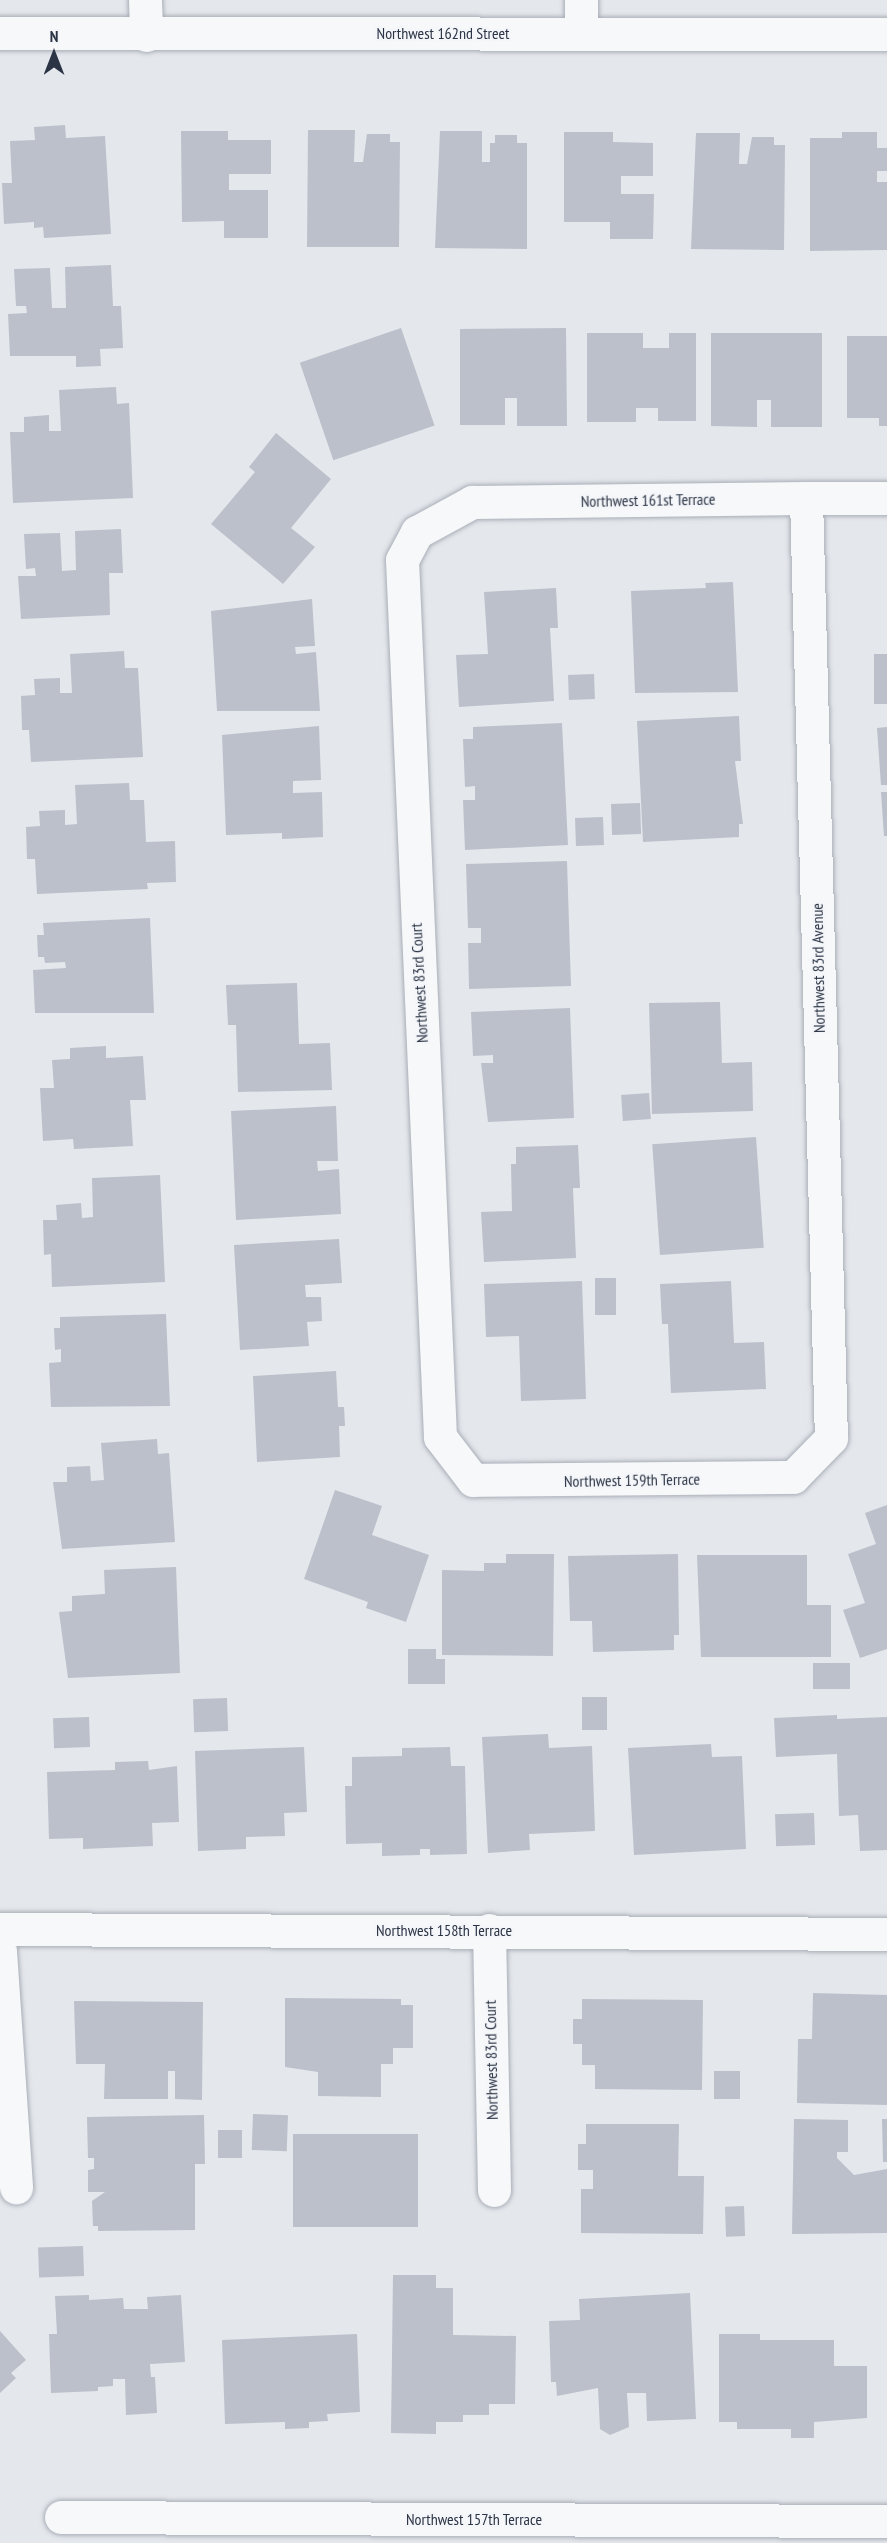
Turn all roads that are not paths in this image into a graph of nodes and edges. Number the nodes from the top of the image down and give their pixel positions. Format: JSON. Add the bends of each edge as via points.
{"nodes":[{"id":1,"x":145,"y":0,"type":"edge"},
{"id":2,"x":581,"y":16,"type":"edge"},
{"id":3,"x":0,"y":33,"type":"edge"},
{"id":4,"x":887,"y":33,"type":"edge"},
{"id":5,"x":146,"y":35,"type":"junction"},
{"id":6,"x":806,"y":498,"type":"junction"},
{"id":7,"x":887,"y":498,"type":"edge"},
{"id":8,"x":417,"y":532,"type":"joint"},
{"id":9,"x":440,"y":1437,"type":"joint"},
{"id":10,"x":831,"y":1438,"type":"joint"},
{"id":11,"x":0,"y":1929,"type":"edge"},
{"id":12,"x":489,"y":1930,"type":"junction"},
{"id":13,"x":887,"y":1934,"type":"edge"},
{"id":14,"x":0,"y":1951,"type":"edge"},
{"id":15,"x":16,"y":2187,"type":"dead end"},
{"id":16,"x":494,"y":2190,"type":"dead end"},
{"id":17,"x":61,"y":2517,"type":"dead end"},
{"id":18,"x":887,"y":2520,"type":"edge"}],
"edges":[{"from":1,"to":5,"type":"street"},
{"from":2,"to":4,"type":"street","name":"Northwest 162nd Street"},
{"from":2,"to":5,"type":"street","name":"Northwest 162nd Street"},
{"from":3,"to":5,"type":"street","name":"Northwest 162nd Street"},
{"from":6,"to":7,"type":"street","name":"Northwest 161st Terrace"},
{"from":6,"to":8,"type":"street","name":"Northwest 161st Terrace","via":[[472,502]]},
{"from":6,"to":10,"type":"street","name":"Northwest 83rd Avenue"},
{"from":8,"to":9,"type":"street","name":"Northwest 83rd Court","via":[[402,560],[402,610]]},
{"from":9,"to":10,"type":"street","name":"Northwest 159th Terrace","via":[[473,1480],[793,1478]]},
{"from":11,"to":12,"type":"street","name":"Northwest 158th Terrace"},
{"from":12,"to":13,"type":"street","name":"Northwest 158th Terrace"},
{"from":12,"to":16,"type":"street","name":"Northwest 83rd Court"},
{"from":14,"to":15,"type":"street"},
{"from":17,"to":18,"type":"street","name":"Northwest 157th Terrace"}]}
